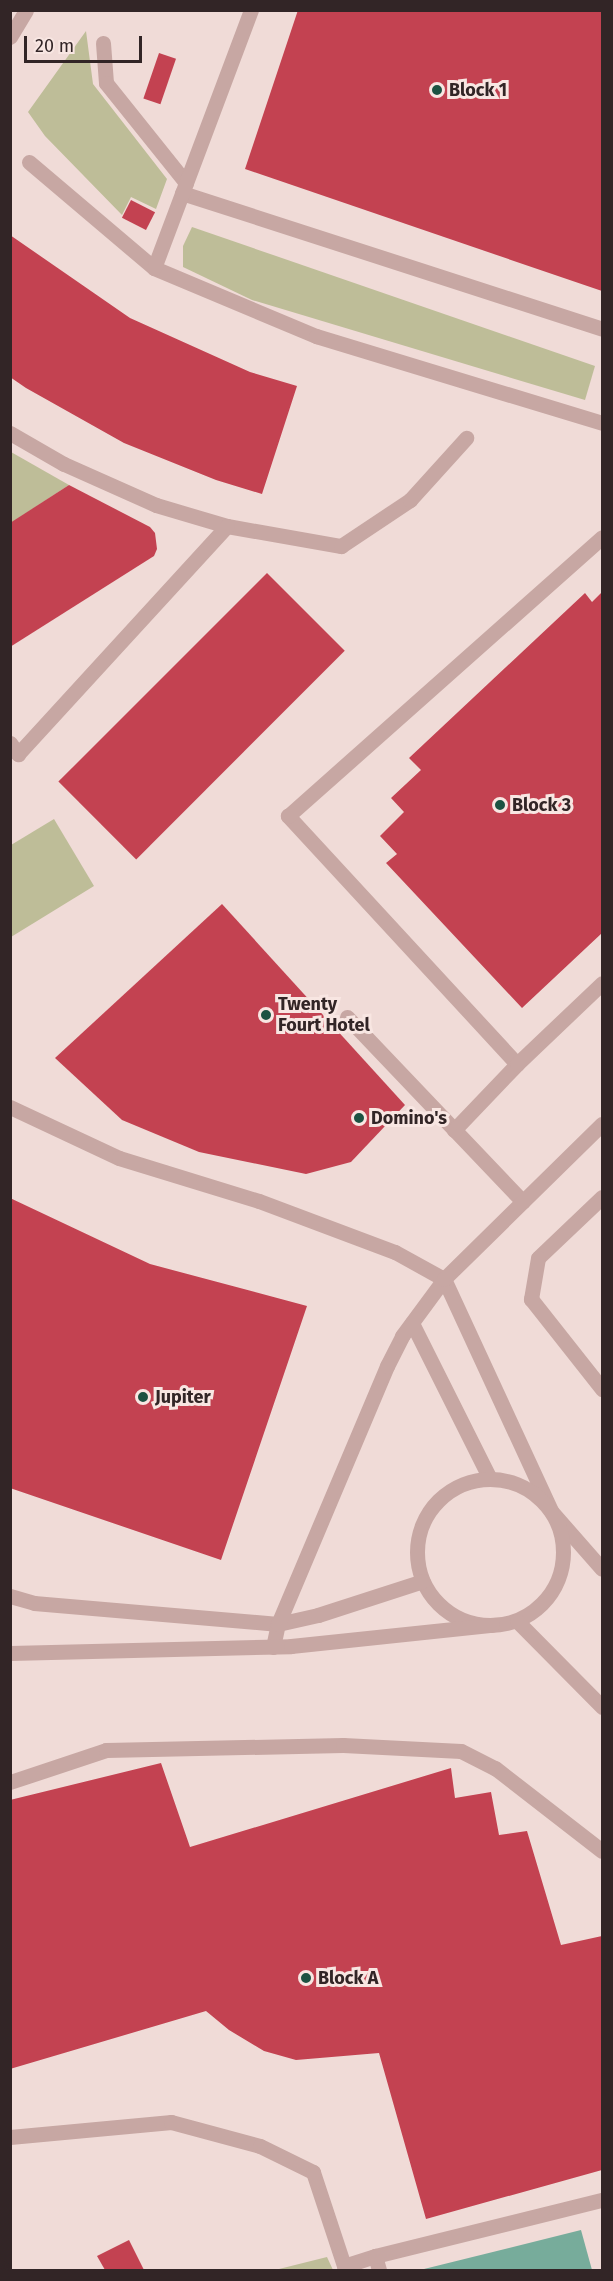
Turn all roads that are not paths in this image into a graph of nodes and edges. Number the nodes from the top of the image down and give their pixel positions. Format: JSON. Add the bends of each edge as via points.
{"nodes":[{"id":1,"x":26,"y":10,"type":"edge"},
{"id":2,"x":251,"y":10,"type":"edge"},
{"id":3,"x":10,"y":37,"type":"edge"},
{"id":4,"x":103,"y":43,"type":"dead end"},
{"id":5,"x":29,"y":162,"type":"dead end"},
{"id":6,"x":184,"y":188,"type":"junction"},
{"id":7,"x":153,"y":268,"type":"junction"},
{"id":8,"x":603,"y":329,"type":"edge"},
{"id":9,"x":603,"y":423,"type":"edge"},
{"id":10,"x":10,"y":433,"type":"edge"},
{"id":11,"x":466,"y":438,"type":"dead end"},
{"id":12,"x":227,"y":526,"type":"junction"},
{"id":13,"x":603,"y":537,"type":"edge"},
{"id":14,"x":10,"y":743,"type":"edge"},
{"id":15,"x":603,"y":983,"type":"edge"},
{"id":16,"x":347,"y":1017,"type":"dead end"},
{"id":17,"x":517,"y":1064,"type":"junction"},
{"id":18,"x":10,"y":1107,"type":"edge"},
{"id":19,"x":603,"y":1124,"type":"edge"},
{"id":20,"x":454,"y":1130,"type":"junction"},
{"id":21,"x":603,"y":1197,"type":"edge"},
{"id":22,"x":524,"y":1202,"type":"junction"},
{"id":23,"x":444,"y":1279,"type":"junction"},
{"id":24,"x":412,"y":1323,"type":"junction"},
{"id":25,"x":603,"y":1389,"type":"edge"},
{"id":26,"x":490,"y":1479,"type":"junction"},
{"id":27,"x":551,"y":1511,"type":"junction"},
{"id":28,"x":603,"y":1569,"type":"edge"},
{"id":29,"x":423,"y":1581,"type":"junction"},
{"id":30,"x":10,"y":1596,"type":"edge"},
{"id":31,"x":517,"y":1621,"type":"junction"},
{"id":32,"x":278,"y":1624,"type":"junction"},
{"id":33,"x":492,"y":1625,"type":"junction"},
{"id":34,"x":273,"y":1647,"type":"junction"},
{"id":35,"x":10,"y":1653,"type":"edge"},
{"id":36,"x":603,"y":1707,"type":"edge"},
{"id":37,"x":10,"y":1782,"type":"edge"},
{"id":38,"x":603,"y":1851,"type":"edge"},
{"id":39,"x":10,"y":2137,"type":"edge"},
{"id":40,"x":603,"y":2200,"type":"edge"},
{"id":41,"x":377,"y":2263,"type":"edge"}],
"edges":[{"from":1,"to":3,"type":"lane"},
{"from":2,"to":6,"type":"lane"},
{"from":4,"to":6,"type":"lane","via":[[106,83]]},
{"from":5,"to":7,"type":"lane"},
{"from":6,"to":7,"type":"lane"},
{"from":6,"to":8,"type":"lane"},
{"from":7,"to":9,"type":"lane","via":[[316,336]]},
{"from":10,"to":12,"type":"lane","via":[[64,464],[156,506]]},
{"from":11,"to":12,"type":"lane","via":[[410,500],[342,546]]},
{"from":12,"to":14,"type":"lane","via":[[18,754]]},
{"from":13,"to":17,"type":"lane","via":[[288,816]]},
{"from":15,"to":17,"type":"lane"},
{"from":16,"to":20,"type":"lane"},
{"from":17,"to":20,"type":"lane"},
{"from":18,"to":23,"type":"lane","via":[[119,1158],[259,1200],[395,1252]]},
{"from":19,"to":22,"type":"lane"},
{"from":20,"to":22,"type":"lane"},
{"from":21,"to":25,"type":"lane","via":[[538,1258],[531,1299]]},
{"from":22,"to":23,"type":"lane"},
{"from":23,"to":24,"type":"lane"},
{"from":23,"to":27,"type":"lane"},
{"from":24,"to":26,"type":"lane"},
{"from":24,"to":32,"type":"lane","via":[[387,1366]]},
{"from":26,"to":27,"type":"lane","via":[[513,1483],[535,1494]]},
{"from":26,"to":29,"type":"lane","via":[[466,1482],[445,1494],[429,1511],[419,1533],[417,1557]]},
{"from":27,"to":28,"type":"lane"},
{"from":27,"to":31,"type":"lane","via":[[560,1532],[563,1554],[559,1576],[549,1596]]},
{"from":29,"to":32,"type":"lane"},
{"from":29,"to":33,"type":"lane","via":[[434,1599],[451,1613],[470,1622]]},
{"from":30,"to":32,"type":"lane","via":[[34,1603]]},
{"from":31,"to":33,"type":"lane"},
{"from":31,"to":36,"type":"lane"},
{"from":32,"to":34,"type":"lane"},
{"from":33,"to":34,"type":"lane"},
{"from":34,"to":35,"type":"lane"},
{"from":37,"to":38,"type":"lane","via":[[106,1750],[343,1745],[461,1751],[495,1768]]},
{"from":39,"to":41,"type":"lane","via":[[171,2122],[260,2146],[313,2172],[344,2266]]},
{"from":40,"to":41,"type":"lane"}]}
